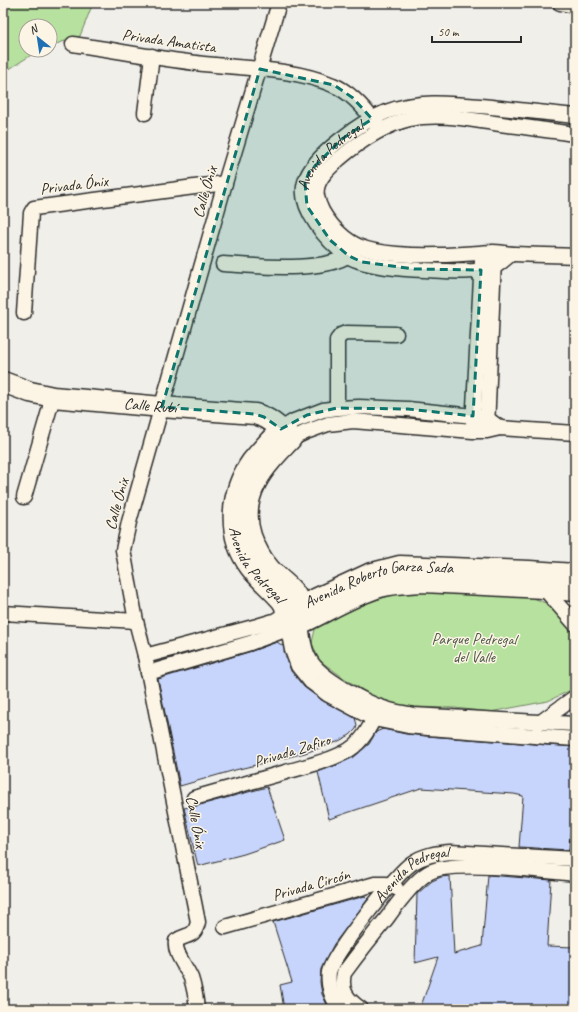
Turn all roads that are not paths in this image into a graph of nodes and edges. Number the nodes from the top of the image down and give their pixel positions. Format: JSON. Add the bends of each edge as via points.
{"nodes":[{"id":1,"x":279,"y":3,"type":"edge"},
{"id":2,"x":560,"y":3,"type":"edge"},
{"id":3,"x":575,"y":6,"type":"edge"},
{"id":4,"x":73,"y":44,"type":"dead end"},
{"id":5,"x":152,"y":56,"type":"junction"},
{"id":6,"x":260,"y":69,"type":"junction"},
{"id":7,"x":145,"y":113,"type":"dead end"},
{"id":8,"x":575,"y":116,"type":"edge"},
{"id":9,"x":372,"y":119,"type":"junction"},
{"id":10,"x":380,"y":131,"type":"junction"},
{"id":11,"x":575,"y":134,"type":"edge"},
{"id":12,"x":225,"y":183,"type":"junction"},
{"id":13,"x":353,"y":251,"type":"junction"},
{"id":14,"x":488,"y":253,"type":"junction"},
{"id":15,"x":511,"y":254,"type":"junction"},
{"id":16,"x":575,"y":256,"type":"edge"},
{"id":17,"x":224,"y":264,"type":"dead end"},
{"id":18,"x":488,"y":268,"type":"junction"},
{"id":19,"x":24,"y":313,"type":"dead end"},
{"id":20,"x":396,"y":334,"type":"dead end"},
{"id":21,"x":3,"y":382,"type":"edge"},
{"id":22,"x":53,"y":397,"type":"junction"},
{"id":23,"x":162,"y":407,"type":"junction"},
{"id":24,"x":337,"y":408,"type":"junction"},
{"id":25,"x":473,"y":416,"type":"junction"},
{"id":26,"x":491,"y":426,"type":"junction"},
{"id":27,"x":472,"y":431,"type":"junction"},
{"id":28,"x":575,"y":433,"type":"edge"},
{"id":29,"x":286,"y":434,"type":"junction"},
{"id":30,"x":24,"y":497,"type":"dead end"},
{"id":31,"x":540,"y":577,"type":"junction"},
{"id":32,"x":573,"y":589,"type":"edge"},
{"id":33,"x":3,"y":613,"type":"edge"},
{"id":34,"x":294,"y":618,"type":"junction"},
{"id":35,"x":136,"y":621,"type":"junction"},
{"id":36,"x":575,"y":624,"type":"edge"},
{"id":37,"x":145,"y":656,"type":"junction"},
{"id":38,"x":148,"y":673,"type":"junction"},
{"id":39,"x":575,"y":697,"type":"edge"},
{"id":40,"x":376,"y":713,"type":"junction"},
{"id":41,"x":572,"y":720,"type":"edge"},
{"id":42,"x":540,"y":722,"type":"junction"},
{"id":43,"x":521,"y":735,"type":"junction"},
{"id":44,"x":545,"y":737,"type":"junction"},
{"id":45,"x":575,"y":739,"type":"edge"},
{"id":46,"x":194,"y":798,"type":"dead end"},
{"id":47,"x":575,"y":859,"type":"edge"},
{"id":48,"x":575,"y":874,"type":"edge"},
{"id":49,"x":390,"y":885,"type":"junction"},
{"id":50,"x":405,"y":894,"type":"junction"},
{"id":51,"x":225,"y":927,"type":"dead end"},
{"id":52,"x":197,"y":1009,"type":"edge"},
{"id":53,"x":340,"y":1009,"type":"edge"},
{"id":54,"x":361,"y":1009,"type":"edge"}],
"edges":[{"from":1,"to":6,"type":"street","name":"Calle Ónix"},
{"from":2,"to":3,"type":"street"},
{"from":4,"to":5,"type":"street","name":"Privada Amatista"},
{"from":5,"to":6,"type":"street","name":"Privada Amatista"},
{"from":5,"to":7,"type":"street"},
{"from":6,"to":9,"type":"street","name":"Privada Amatista","via":[[302,76],[334,85],[354,98]]},
{"from":6,"to":12,"type":"street","name":"Calle Ónix"},
{"from":8,"to":9,"type":"street","name":"Avenida Pedregal","via":[[445,103],[401,108]]},
{"from":9,"to":10,"type":"street","name":"Privada Amatista"},
{"from":9,"to":13,"type":"street","name":"Avenida Pedregal","via":[[328,151],[309,172],[304,183],[304,198],[319,228],[330,240]]},
{"from":10,"to":11,"type":"street","name":"Avenida Pedregal","via":[[410,119],[440,117]]},
{"from":10,"to":13,"type":"street","name":"Avenida Pedregal","via":[[341,158],[327,171],[317,187],[318,201],[326,217]]},
{"from":12,"to":19,"type":"street","name":"Privada Ónix","via":[[34,208],[31,213]]},
{"from":12,"to":23,"type":"street","name":"Calle Ónix"},
{"from":13,"to":14,"type":"street","name":"Avenida Pedregal","via":[[438,256]]},
{"from":13,"to":17,"type":"street","via":[[328,263],[292,267]]},
{"from":13,"to":18,"type":"street","name":"Avenida Pedregal","via":[[362,262],[386,267],[439,271]]},
{"from":14,"to":15,"type":"street","name":"Avenida Pedregal"},
{"from":14,"to":18,"type":"street"},
{"from":15,"to":16,"type":"street","name":"Avenida Pedregal"},
{"from":15,"to":18,"type":"street"},
{"from":18,"to":25,"type":"street"},
{"from":18,"to":26,"type":"street"},
{"from":20,"to":24,"type":"street","via":[[340,335],[337,340]]},
{"from":21,"to":22,"type":"street","name":"Calle Rubí"},
{"from":22,"to":23,"type":"street","name":"Calle Rubí"},
{"from":22,"to":30,"type":"street"},
{"from":23,"to":29,"type":"street","name":"Calle Rubí","via":[[255,414],[273,422]]},
{"from":23,"to":35,"type":"street","name":"Calle Ónix","via":[[123,550]]},
{"from":24,"to":25,"type":"street","name":"Avenida Pedregal","via":[[408,409]]},
{"from":24,"to":29,"type":"street","name":"Avenida Pedregal","via":[[294,421]]},
{"from":25,"to":26,"type":"street","name":"Avenida Pedregal"},
{"from":25,"to":27,"type":"street"},
{"from":26,"to":27,"type":"street","name":"Avenida Pedregal"},
{"from":26,"to":28,"type":"street"},
{"from":27,"to":29,"type":"street","name":"Avenida Pedregal","via":[[353,422],[328,424],[306,432]]},
{"from":29,"to":34,"type":"street","name":"Avenida Pedregal","via":[[257,455],[244,475],[234,503],[233,521],[238,546],[250,567],[282,601]]},
{"from":31,"to":32,"type":"street","name":"Avenida Roberto Garza Sada"},
{"from":31,"to":34,"type":"street","name":"Avenida Roberto Garza Sada","via":[[400,566],[369,574]]},
{"from":31,"to":36,"type":"street"},
{"from":33,"to":35,"type":"street"},
{"from":34,"to":37,"type":"street","name":"Avenida Roberto Garza Sada"},
{"from":34,"to":38,"type":"street","name":"Avenida Roberto Garza Sada","via":[[250,643]]},
{"from":34,"to":40,"type":"street","name":"Avenida Pedregal","via":[[292,650],[298,666],[311,682],[328,694]]},
{"from":35,"to":37,"type":"street","name":"Calle Ónix"},
{"from":37,"to":38,"type":"street","name":"Calle Ónix"},
{"from":38,"to":52,"type":"street","name":"Calle Ónix","via":[[198,922],[191,936],[180,938],[175,945],[191,978]]},
{"from":39,"to":42,"type":"street"},
{"from":40,"to":42,"type":"street","name":"Avenida Pedregal","via":[[388,710],[413,715]]},
{"from":40,"to":43,"type":"street","name":"Avenida Pedregal","via":[[421,728]]},
{"from":40,"to":46,"type":"street","name":"Privada Zafiro","via":[[360,741],[335,757]]},
{"from":41,"to":42,"type":"street","name":"Avenida Pedregal"},
{"from":41,"to":44,"type":"street","name":"Avenida Pedregal"},
{"from":42,"to":43,"type":"street"},
{"from":43,"to":44,"type":"street","name":"Avenida Pedregal"},
{"from":44,"to":45,"type":"street","name":"Avenida Pedregal"},
{"from":47,"to":49,"type":"street","name":"Avenida Pedregal","via":[[440,853],[423,857],[411,864]]},
{"from":48,"to":50,"type":"street","name":"Avenida Pedregal","via":[[448,867],[427,873]]},
{"from":49,"to":50,"type":"street"},
{"from":49,"to":51,"type":"street","name":"Privada Circón","via":[[375,884]]},
{"from":49,"to":53,"type":"street","name":"Avenida Pedregal","via":[[338,953],[329,971],[331,994]]},
{"from":50,"to":54,"type":"street","name":"Avenida Pedregal","via":[[344,973],[342,986],[350,1001]]}]}
